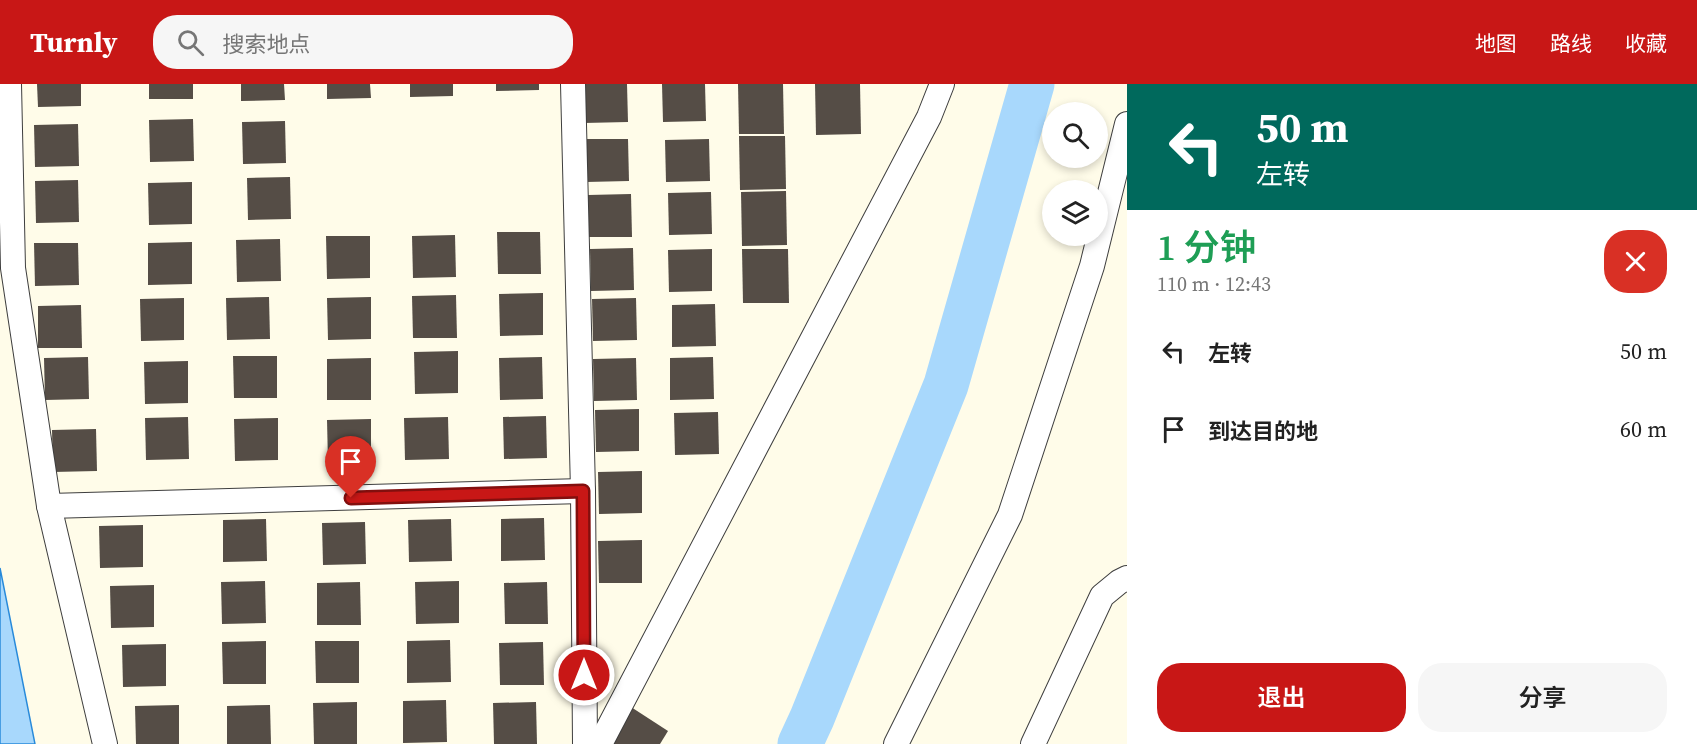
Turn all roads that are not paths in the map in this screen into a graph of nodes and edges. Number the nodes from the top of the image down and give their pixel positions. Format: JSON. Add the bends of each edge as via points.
{"nodes":[{"id":1,"x":9,"y":84,"type":"edge"},
{"id":2,"x":573,"y":84,"type":"edge"},
{"id":3,"x":942,"y":84,"type":"edge"},
{"id":4,"x":1127,"y":124,"type":"edge"},
{"id":5,"x":583,"y":491,"type":"junction"},
{"id":6,"x":49,"y":506,"type":"junction"},
{"id":7,"x":1127,"y":578,"type":"edge"},
{"id":8,"x":105,"y":744,"type":"edge"},
{"id":9,"x":585,"y":744,"type":"edge"},
{"id":10,"x":600,"y":744,"type":"edge"},
{"id":11,"x":897,"y":744,"type":"edge"},
{"id":12,"x":1033,"y":744,"type":"edge"}],
"edges":[{"from":1,"to":6,"type":"street","via":[[12,268]]},
{"from":2,"to":5,"type":"street"},
{"from":3,"to":10,"type":"street","via":[[929,117]]},
{"from":4,"to":11,"type":"street","via":[[1092,266],[1010,515]]},
{"from":5,"to":6,"type":"street"},
{"from":5,"to":9,"type":"street"},
{"from":6,"to":8,"type":"street"},
{"from":7,"to":12,"type":"street","via":[[1102,596]]}]}
